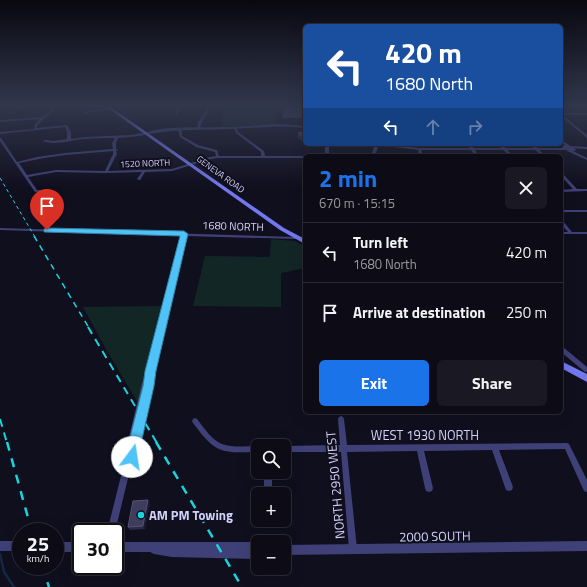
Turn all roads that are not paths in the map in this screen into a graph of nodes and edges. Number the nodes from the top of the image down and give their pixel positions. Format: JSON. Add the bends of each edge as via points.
{"nodes":[{"id":1,"x":69,"y":133,"type":"edge"},
{"id":2,"x":146,"y":133,"type":"edge"},
{"id":3,"x":148,"y":133,"type":"edge"},
{"id":4,"x":181,"y":133,"type":"edge"},
{"id":5,"x":239,"y":133,"type":"edge"},
{"id":6,"x":117,"y":137,"type":"junction"},
{"id":7,"x":0,"y":139,"type":"edge"},
{"id":8,"x":69,"y":140,"type":"junction"},
{"id":9,"x":45,"y":141,"type":"dead end"},
{"id":10,"x":377,"y":146,"type":"edge"},
{"id":11,"x":382,"y":146,"type":"edge"},
{"id":12,"x":399,"y":146,"type":"edge"},
{"id":13,"x":405,"y":146,"type":"edge"},
{"id":14,"x":470,"y":146,"type":"edge"},
{"id":15,"x":502,"y":146,"type":"edge"},
{"id":16,"x":534,"y":146,"type":"edge"},
{"id":17,"x":567,"y":147,"type":"edge"},
{"id":18,"x":587,"y":148,"type":"edge"},
{"id":19,"x":419,"y":149,"type":"junction"},
{"id":20,"x":472,"y":149,"type":"junction"},
{"id":21,"x":505,"y":149,"type":"junction"},
{"id":22,"x":537,"y":149,"type":"junction"},
{"id":23,"x":116,"y":150,"type":"junction"},
{"id":24,"x":375,"y":152,"type":"joint"},
{"id":25,"x":420,"y":154,"type":"edge"},
{"id":26,"x":476,"y":154,"type":"edge"},
{"id":27,"x":509,"y":154,"type":"edge"},
{"id":28,"x":542,"y":154,"type":"edge"},
{"id":29,"x":218,"y":157,"type":"junction"},
{"id":30,"x":263,"y":157,"type":"junction"},
{"id":31,"x":303,"y":157,"type":"edge"},
{"id":32,"x":587,"y":159,"type":"edge"},
{"id":33,"x":16,"y":163,"type":"junction"},
{"id":34,"x":191,"y":164,"type":"junction"},
{"id":35,"x":144,"y":171,"type":"junction"},
{"id":36,"x":106,"y":172,"type":"junction"},
{"id":37,"x":26,"y":176,"type":"junction"},
{"id":38,"x":563,"y":176,"type":"edge"},
{"id":39,"x":139,"y":179,"type":"dead end"},
{"id":40,"x":587,"y":190,"type":"edge"},
{"id":41,"x":563,"y":191,"type":"edge"},
{"id":42,"x":577,"y":191,"type":"junction"},
{"id":43,"x":44,"y":192,"type":"dead end"},
{"id":44,"x":563,"y":211,"type":"edge"},
{"id":45,"x":587,"y":211,"type":"edge"},
{"id":46,"x":563,"y":223,"type":"edge"},
{"id":47,"x":0,"y":229,"type":"edge"},
{"id":48,"x":563,"y":233,"type":"edge"},
{"id":49,"x":571,"y":233,"type":"junction"},
{"id":50,"x":184,"y":234,"type":"junction"},
{"id":51,"x":587,"y":234,"type":"edge"},
{"id":52,"x":296,"y":238,"type":"junction"},
{"id":53,"x":303,"y":241,"type":"edge"},
{"id":54,"x":563,"y":351,"type":"edge"},
{"id":55,"x":563,"y":365,"type":"edge"},
{"id":56,"x":587,"y":370,"type":"edge"},
{"id":57,"x":587,"y":378,"type":"edge"},
{"id":58,"x":341,"y":419,"type":"dead end"},
{"id":59,"x":196,"y":421,"type":"dead end"},
{"id":60,"x":494,"y":447,"type":"junction"},
{"id":61,"x":344,"y":448,"type":"junction"},
{"id":62,"x":420,"y":448,"type":"junction"},
{"id":63,"x":251,"y":449,"type":"edge"},
{"id":64,"x":291,"y":449,"type":"edge"},
{"id":65,"x":509,"y":487,"type":"dead end"},
{"id":66,"x":430,"y":488,"type":"dead end"},
{"id":67,"x":587,"y":488,"type":"edge"},
{"id":68,"x":113,"y":523,"type":"edge"},
{"id":69,"x":0,"y":546,"type":"edge"},
{"id":70,"x":12,"y":546,"type":"edge"},
{"id":71,"x":587,"y":546,"type":"edge"},
{"id":72,"x":124,"y":547,"type":"edge"},
{"id":73,"x":251,"y":547,"type":"edge"},
{"id":74,"x":153,"y":548,"type":"junction"},
{"id":75,"x":353,"y":549,"type":"junction"},
{"id":76,"x":291,"y":550,"type":"edge"},
{"id":77,"x":251,"y":554,"type":"edge"}],
"edges":[{"from":1,"to":8,"type":"street"},
{"from":2,"to":6,"type":"street"},
{"from":3,"to":34,"type":"main road","name":"GENEVA ROAD"},
{"from":4,"to":29,"type":"street","via":[[197,146],[216,151]]},
{"from":5,"to":30,"type":"street","via":[[263,152]]},
{"from":6,"to":8,"type":"street"},
{"from":6,"to":23,"type":"street","via":[[114,143]]},
{"from":7,"to":33,"type":"street"},
{"from":8,"to":9,"type":"street"},
{"from":10,"to":24,"type":"street"},
{"from":11,"to":24,"type":"street"},
{"from":12,"to":19,"type":"street"},
{"from":13,"to":19,"type":"street"},
{"from":14,"to":20,"type":"street"},
{"from":15,"to":21,"type":"street"},
{"from":16,"to":22,"type":"street"},
{"from":17,"to":18,"type":"street"},
{"from":17,"to":22,"type":"street"},
{"from":17,"to":32,"type":"street"},
{"from":19,"to":20,"type":"street"},
{"from":19,"to":25,"type":"street"},
{"from":20,"to":21,"type":"street"},
{"from":20,"to":26,"type":"street"},
{"from":21,"to":22,"type":"street"},
{"from":21,"to":27,"type":"street"},
{"from":22,"to":28,"type":"street"},
{"from":23,"to":33,"type":"street","via":[[60,154]]},
{"from":23,"to":36,"type":"street"},
{"from":29,"to":30,"type":"street","name":"1520 NORTH"},
{"from":29,"to":34,"type":"street","name":"1520 NORTH"},
{"from":30,"to":31,"type":"street","name":"1520 NORTH"},
{"from":33,"to":37,"type":"street"},
{"from":34,"to":35,"type":"street","name":"1520 NORTH","via":[[172,170]]},
{"from":34,"to":52,"type":"main road","name":"GENEVA ROAD"},
{"from":35,"to":36,"type":"street","name":"1520 NORTH"},
{"from":35,"to":39,"type":"street"},
{"from":36,"to":37,"type":"street","name":"1520 NORTH","via":[[56,171]]},
{"from":37,"to":43,"type":"street","via":[[36,192]]},
{"from":38,"to":42,"type":"street"},
{"from":40,"to":42,"type":"street"},
{"from":41,"to":42,"type":"street"},
{"from":44,"to":45,"type":"street"},
{"from":46,"to":49,"type":"street"},
{"from":47,"to":50,"type":"street","name":"1680 NORTH"},
{"from":48,"to":49,"type":"street"},
{"from":49,"to":51,"type":"street"},
{"from":50,"to":52,"type":"street","name":"1680 NORTH"},
{"from":50,"to":68,"type":"street","via":[[137,436]]},
{"from":52,"to":53,"type":"main road","name":"GENEVA ROAD"},
{"from":54,"to":56,"type":"street"},
{"from":55,"to":57,"type":"main road"},
{"from":58,"to":61,"type":"street","name":"NORTH 2950 WEST"},
{"from":59,"to":63,"type":"street","via":[[216,446]]},
{"from":60,"to":62,"type":"street","name":"WEST 1930 NORTH"},
{"from":60,"to":65,"type":"street"},
{"from":60,"to":67,"type":"street","name":"WEST 1930 NORTH","via":[[567,446]]},
{"from":61,"to":62,"type":"street","name":"WEST 1930 NORTH"},
{"from":61,"to":64,"type":"street","name":"WEST 1930 NORTH"},
{"from":61,"to":75,"type":"street","name":"NORTH 2950 WEST"},
{"from":62,"to":66,"type":"street"},
{"from":69,"to":70,"type":"street"},
{"from":71,"to":75,"type":"street","name":"2000 SOUTH"},
{"from":72,"to":74,"type":"street"},
{"from":73,"to":74,"type":"street"},
{"from":74,"to":77,"type":"street","via":[[172,552]]},
{"from":75,"to":76,"type":"street","name":"2000 SOUTH"}]}
